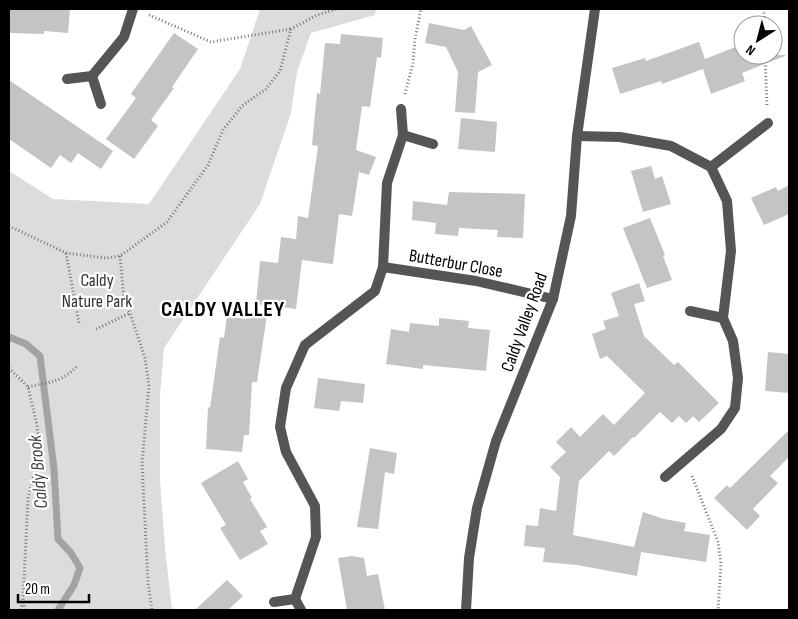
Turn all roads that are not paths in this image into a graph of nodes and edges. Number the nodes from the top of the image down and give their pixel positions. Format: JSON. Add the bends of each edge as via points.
{"nodes":[{"id":1,"x":133,"y":9,"type":"edge"},
{"id":2,"x":594,"y":9,"type":"edge"},
{"id":3,"x":92,"y":76,"type":"junction"},
{"id":4,"x":67,"y":79,"type":"dead end"},
{"id":5,"x":102,"y":104,"type":"dead end"},
{"id":6,"x":402,"y":109,"type":"road end"},
{"id":7,"x":768,"y":123,"type":"road end"},
{"id":8,"x":403,"y":135,"type":"junction"},
{"id":9,"x":577,"y":136,"type":"junction"},
{"id":10,"x":433,"y":144,"type":"dead end"},
{"id":11,"x":711,"y":168,"type":"junction"},
{"id":12,"x":383,"y":267,"type":"junction"},
{"id":13,"x":553,"y":299,"type":"junction"},
{"id":14,"x":690,"y":311,"type":"dead end"},
{"id":15,"x":723,"y":318,"type":"junction"},
{"id":16,"x":665,"y":477,"type":"dead end"},
{"id":17,"x":295,"y":599,"type":"junction"},
{"id":18,"x":274,"y":602,"type":"dead end"},
{"id":19,"x":301,"y":610,"type":"edge"},
{"id":20,"x":466,"y":610,"type":"edge"}],
"edges":[{"from":1,"to":3,"type":"street","via":[[124,37]]},
{"from":2,"to":9,"type":"street","name":"Caldy Valley Road"},
{"from":3,"to":4,"type":"street"},
{"from":3,"to":5,"type":"street"},
{"from":6,"to":8,"type":"street","name":"Butterbur Close"},
{"from":7,"to":11,"type":"street"},
{"from":8,"to":10,"type":"street"},
{"from":8,"to":12,"type":"street","name":"Butterbur Close","via":[[387,184]]},
{"from":9,"to":11,"type":"street","via":[[620,137],[671,146]]},
{"from":9,"to":13,"type":"street","name":"Caldy Valley Road","via":[[571,216]]},
{"from":11,"to":15,"type":"street","via":[[727,201],[731,251]]},
{"from":12,"to":13,"type":"street","name":"Butterbur Close","via":[[476,281]]},
{"from":12,"to":17,"type":"street","name":"Butterbur Close","via":[[375,291],[305,345],[286,388],[280,427],[286,452],[315,506],[316,537]]},
{"from":13,"to":20,"type":"street","name":"Caldy Valley Road","via":[[496,441],[477,508],[469,558]]},
{"from":14,"to":15,"type":"street"},
{"from":15,"to":16,"type":"street","via":[[733,341],[738,378],[735,408],[721,429]]},
{"from":17,"to":18,"type":"street"},
{"from":17,"to":19,"type":"street"}]}
